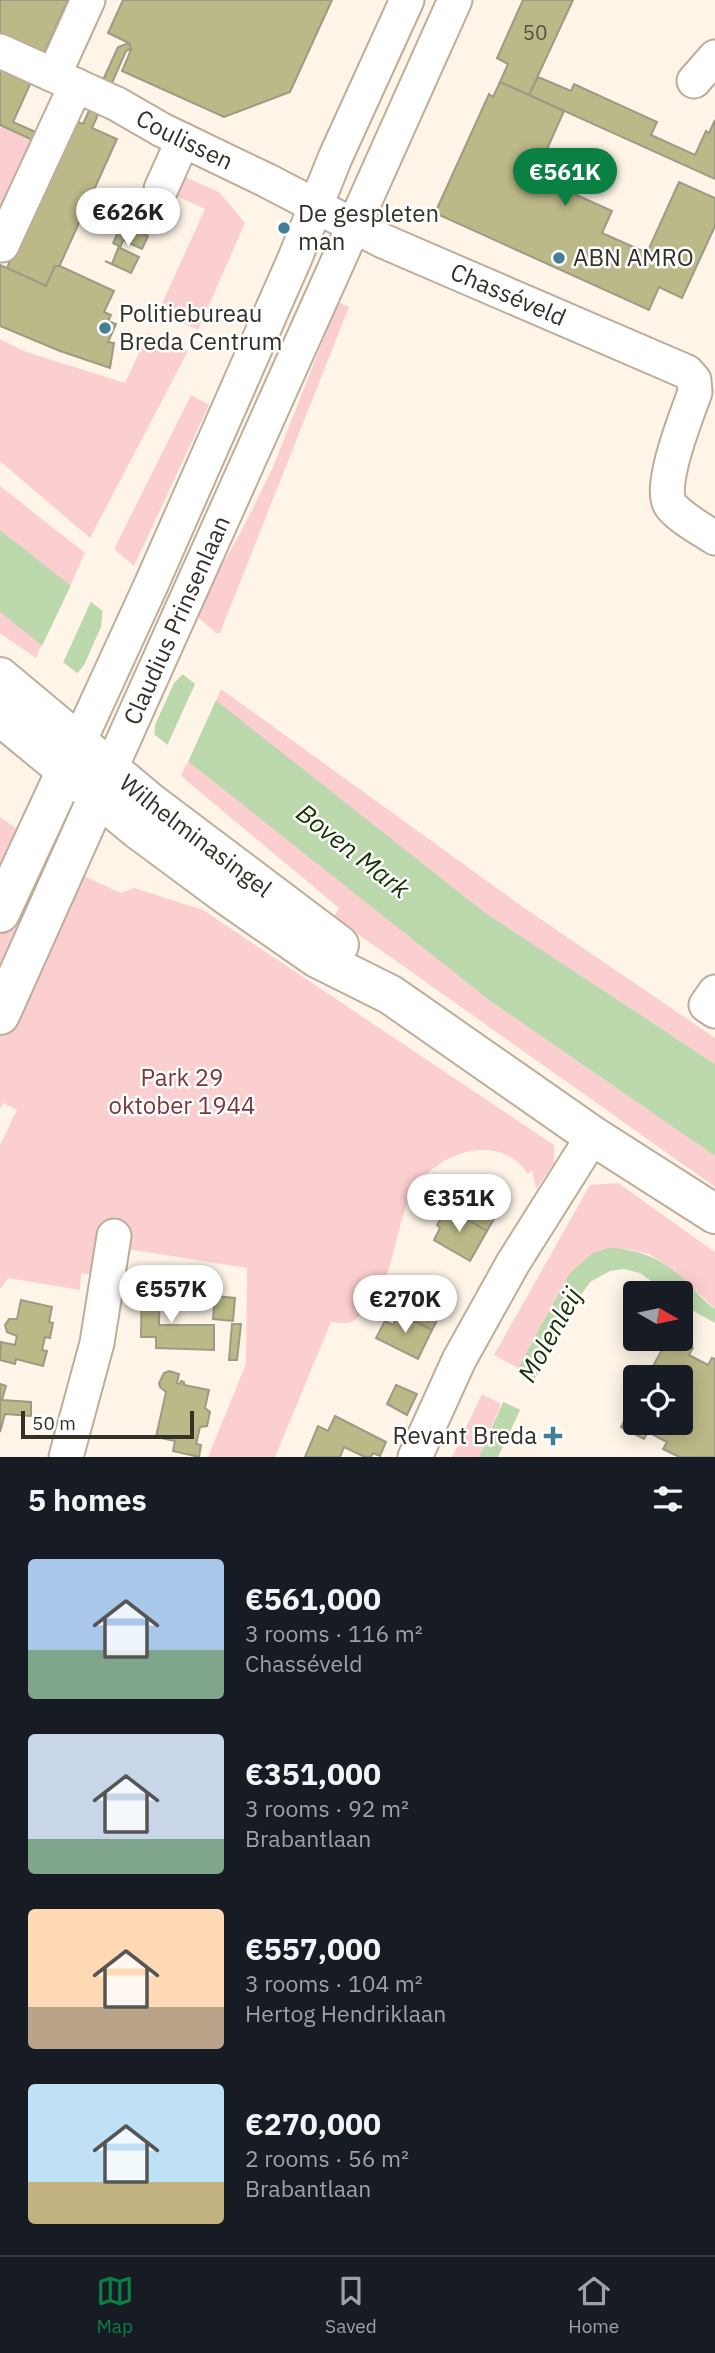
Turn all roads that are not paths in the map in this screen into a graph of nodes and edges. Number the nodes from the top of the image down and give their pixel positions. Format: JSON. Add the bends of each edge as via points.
{"nodes":[{"id":1,"x":88,"y":0,"type":"edge"},
{"id":2,"x":407,"y":0,"type":"edge"},
{"id":3,"x":455,"y":0,"type":"edge"},
{"id":4,"x":0,"y":51,"type":"edge"},
{"id":5,"x":65,"y":80,"type":"junction"},
{"id":6,"x":183,"y":140,"type":"junction"},
{"id":7,"x":161,"y":189,"type":"dead end"},
{"id":8,"x":316,"y":206,"type":"junction"},
{"id":9,"x":354,"y":226,"type":"junction"},
{"id":10,"x":0,"y":245,"type":"edge"},
{"id":11,"x":715,"y":538,"type":"edge"},
{"id":12,"x":0,"y":677,"type":"edge"},
{"id":13,"x":0,"y":716,"type":"edge"},
{"id":14,"x":72,"y":757,"type":"junction"},
{"id":15,"x":104,"y":783,"type":"junction"},
{"id":16,"x":0,"y":913,"type":"edge"},
{"id":17,"x":0,"y":1015,"type":"edge"},
{"id":18,"x":593,"y":1136,"type":"junction"},
{"id":19,"x":715,"y":1214,"type":"edge"},
{"id":20,"x":114,"y":1236,"type":"dead end"},
{"id":21,"x":66,"y":1457,"type":"edge"},
{"id":22,"x":415,"y":1457,"type":"edge"}],
"edges":[{"from":1,"to":5,"type":"street"},
{"from":2,"to":8,"type":"street","name":"Claudius Prinsenlaan"},
{"from":3,"to":9,"type":"street","name":"Claudius Prinsenlaan"},
{"from":4,"to":5,"type":"street","name":"Coulissen"},
{"from":5,"to":6,"type":"street","name":"Coulissen"},
{"from":5,"to":10,"type":"street"},
{"from":6,"to":7,"type":"street"},
{"from":6,"to":8,"type":"street","name":"Coulissen"},
{"from":8,"to":9,"type":"street"},
{"from":8,"to":14,"type":"street","name":"Claudius Prinsenlaan"},
{"from":9,"to":11,"type":"street","name":"Chasséveld","via":[[653,373],[687,372],[695,388],[668,473],[666,495],[673,508]]},
{"from":9,"to":15,"type":"street","name":"Claudius Prinsenlaan"},
{"from":12,"to":14,"type":"main road","name":"Wilhelminasingel"},
{"from":13,"to":14,"type":"main road","name":"Wilhelminasingel"},
{"from":14,"to":15,"type":"main road","name":"Wilhelminasingel"},
{"from":14,"to":16,"type":"main road","name":"Claudius Prinsenlaan"},
{"from":15,"to":17,"type":"main road","name":"Claudius Prinsenlaan"},
{"from":15,"to":18,"type":"main road","name":"Wilhelminasingel","via":[[330,936],[391,995]]},
{"from":18,"to":19,"type":"main road","name":"Wilhelminasingel"},
{"from":18,"to":22,"type":"street","via":[[459,1360]]},
{"from":20,"to":21,"type":"street","via":[[97,1343]]}]}
